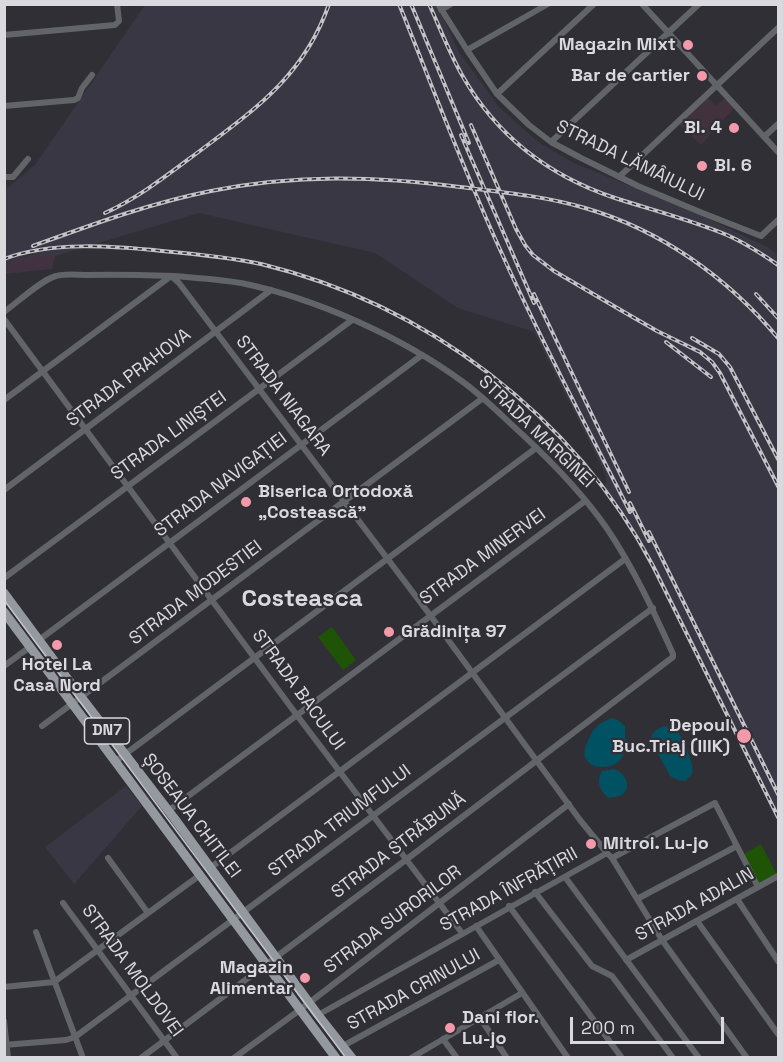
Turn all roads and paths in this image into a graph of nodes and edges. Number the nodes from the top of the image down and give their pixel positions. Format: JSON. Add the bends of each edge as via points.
{"nodes":[{"id":1,"x":117,"y":4,"type":"edge"},
{"id":2,"x":451,"y":4,"type":"edge"},
{"id":3,"x":548,"y":4,"type":"edge"},
{"id":4,"x":594,"y":4,"type":"edge"},
{"id":5,"x":642,"y":4,"type":"edge"},
{"id":6,"x":699,"y":4,"type":"edge"},
{"id":7,"x":440,"y":7,"type":"edge"},
{"id":8,"x":778,"y":28,"type":"edge"},
{"id":9,"x":668,"y":33,"type":"junction"},
{"id":10,"x":4,"y":35,"type":"edge"},
{"id":11,"x":467,"y":50,"type":"junction"},
{"id":12,"x":92,"y":75,"type":"dead end"},
{"id":13,"x":717,"y":85,"type":"junction"},
{"id":14,"x":496,"y":94,"type":"junction"},
{"id":15,"x":4,"y":106,"type":"edge"},
{"id":16,"x":778,"y":124,"type":"edge"},
{"id":17,"x":764,"y":137,"type":"junction"},
{"id":18,"x":551,"y":142,"type":"junction"},
{"id":19,"x":778,"y":152,"type":"edge"},
{"id":20,"x":28,"y":159,"type":"dead end"},
{"id":21,"x":4,"y":177,"type":"edge"},
{"id":22,"x":619,"y":177,"type":"junction"},
{"id":23,"x":778,"y":219,"type":"edge"},
{"id":24,"x":171,"y":276,"type":"junction"},
{"id":25,"x":271,"y":290,"type":"junction"},
{"id":26,"x":4,"y":312,"type":"edge"},
{"id":27,"x":4,"y":319,"type":"edge"},
{"id":28,"x":352,"y":320,"type":"junction"},
{"id":29,"x":216,"y":332,"type":"junction"},
{"id":30,"x":422,"y":355,"type":"junction"},
{"id":31,"x":44,"y":371,"type":"junction"},
{"id":32,"x":259,"y":388,"type":"junction"},
{"id":33,"x":483,"y":398,"type":"junction"},
{"id":34,"x":4,"y":400,"type":"edge"},
{"id":35,"x":86,"y":430,"type":"junction"},
{"id":36,"x":300,"y":445,"type":"junction"},
{"id":37,"x":536,"y":448,"type":"junction"},
{"id":38,"x":128,"y":485,"type":"junction"},
{"id":39,"x":4,"y":490,"type":"edge"},
{"id":40,"x":343,"y":501,"type":"junction"},
{"id":41,"x":585,"y":501,"type":"junction"},
{"id":42,"x":169,"y":542,"type":"junction"},
{"id":43,"x":386,"y":558,"type":"junction"},
{"id":44,"x":626,"y":559,"type":"junction"},
{"id":45,"x":4,"y":578,"type":"edge"},
{"id":46,"x":4,"y":593,"type":"edge"},
{"id":47,"x":213,"y":600,"type":"junction"},
{"id":48,"x":652,"y":608,"type":"junction"},
{"id":49,"x":4,"y":612,"type":"edge"},
{"id":50,"x":430,"y":615,"type":"junction"},
{"id":51,"x":39,"y":640,"type":"junction"},
{"id":52,"x":30,"y":646,"type":"junction"},
{"id":53,"x":255,"y":657,"type":"junction"},
{"id":54,"x":673,"y":657,"type":"joint"},
{"id":55,"x":4,"y":666,"type":"edge"},
{"id":56,"x":472,"y":673,"type":"junction"},
{"id":57,"x":77,"y":700,"type":"junction"},
{"id":58,"x":296,"y":714,"type":"junction"},
{"id":59,"x":505,"y":717,"type":"junction"},
{"id":60,"x":42,"y":726,"type":"dead end"},
{"id":61,"x":124,"y":754,"type":"junction"},
{"id":62,"x":537,"y":760,"type":"junction"},
{"id":63,"x":116,"y":761,"type":"junction"},
{"id":64,"x":340,"y":772,"type":"junction"},
{"id":65,"x":569,"y":804,"type":"junction"},
{"id":66,"x":168,"y":811,"type":"junction"},
{"id":67,"x":373,"y":815,"type":"junction"},
{"id":68,"x":737,"y":846,"type":"junction"},
{"id":69,"x":609,"y":855,"type":"junction"},
{"id":70,"x":108,"y":858,"type":"dead end"},
{"id":71,"x":407,"y":860,"type":"junction"},
{"id":72,"x":210,"y":868,"type":"junction"},
{"id":73,"x":200,"y":875,"type":"junction"},
{"id":74,"x":778,"y":876,"type":"edge"},
{"id":75,"x":564,"y":877,"type":"junction"},
{"id":76,"x":758,"y":887,"type":"junction"},
{"id":77,"x":535,"y":892,"type":"junction"},
{"id":78,"x":637,"y":899,"type":"junction"},
{"id":79,"x":737,"y":899,"type":"junction"},
{"id":80,"x":63,"y":903,"type":"dead end"},
{"id":81,"x":439,"y":903,"type":"junction"},
{"id":82,"x":509,"y":906,"type":"junction"},
{"id":83,"x":148,"y":913,"type":"junction"},
{"id":84,"x":243,"y":913,"type":"junction"},
{"id":85,"x":234,"y":920,"type":"junction"},
{"id":86,"x":697,"y":921,"type":"junction"},
{"id":87,"x":476,"y":926,"type":"junction"},
{"id":88,"x":36,"y":932,"type":"dead end"},
{"id":89,"x":462,"y":933,"type":"junction"},
{"id":90,"x":662,"y":940,"type":"junction"},
{"id":91,"x":98,"y":950,"type":"junction"},
{"id":92,"x":271,"y":960,"type":"junction"},
{"id":93,"x":499,"y":960,"type":"junction"},
{"id":94,"x":626,"y":960,"type":"junction"},
{"id":95,"x":778,"y":961,"type":"edge"},
{"id":96,"x":54,"y":982,"type":"junction"},
{"id":97,"x":4,"y":987,"type":"edge"},
{"id":98,"x":522,"y":993,"type":"junction"},
{"id":99,"x":131,"y":996,"type":"junction"},
{"id":100,"x":309,"y":1002,"type":"junction"},
{"id":101,"x":301,"y":1009,"type":"junction"},
{"id":102,"x":318,"y":1015,"type":"junction"},
{"id":103,"x":480,"y":1018,"type":"junction"},
{"id":104,"x":4,"y":1021,"type":"edge"},
{"id":105,"x":778,"y":1034,"type":"edge"},
{"id":106,"x":75,"y":1037,"type":"junction"},
{"id":107,"x":443,"y":1039,"type":"junction"},
{"id":108,"x":164,"y":1040,"type":"junction"},
{"id":109,"x":6,"y":1045,"type":"edge"},
{"id":110,"x":343,"y":1046,"type":"junction"},
{"id":111,"x":332,"y":1056,"type":"edge"},
{"id":112,"x":8,"y":1058,"type":"edge"},
{"id":113,"x":83,"y":1058,"type":"edge"},
{"id":114,"x":141,"y":1058,"type":"edge"},
{"id":115,"x":177,"y":1058,"type":"edge"},
{"id":116,"x":234,"y":1058,"type":"edge"},
{"id":117,"x":352,"y":1058,"type":"edge"},
{"id":118,"x":411,"y":1058,"type":"edge"},
{"id":119,"x":457,"y":1058,"type":"edge"},
{"id":120,"x":507,"y":1058,"type":"edge"},
{"id":121,"x":568,"y":1058,"type":"edge"},
{"id":122,"x":622,"y":1058,"type":"edge"},
{"id":123,"x":673,"y":1058,"type":"edge"},
{"id":124,"x":699,"y":1058,"type":"edge"},
{"id":125,"x":747,"y":1058,"type":"edge"}],
"edges":[{"from":1,"to":10,"type":"street","via":[[119,21],[115,25]]},
{"from":2,"to":7,"type":"street"},
{"from":3,"to":11,"type":"street"},
{"from":4,"to":14,"type":"street"},
{"from":5,"to":9,"type":"street"},
{"from":6,"to":9,"type":"street"},
{"from":7,"to":11,"type":"street","name":"STRADA LĂMÂIULUI"},
{"from":8,"to":13,"type":"street"},
{"from":9,"to":13,"type":"street"},
{"from":9,"to":18,"type":"street"},
{"from":11,"to":14,"type":"street","name":"STRADA LĂMÂIULUI"},
{"from":12,"to":15,"type":"street","via":[[76,99]]},
{"from":13,"to":17,"type":"street"},
{"from":13,"to":22,"type":"street"},
{"from":14,"to":18,"type":"street","name":"STRADA LĂMÂIULUI"},
{"from":16,"to":17,"type":"street"},
{"from":17,"to":19,"type":"street"},
{"from":18,"to":22,"type":"street","name":"STRADA LĂMÂIULUI"},
{"from":20,"to":21,"type":"street","via":[[14,177]]},
{"from":22,"to":23,"type":"street","name":"STRADA LĂMÂIULUI","via":[[761,236]]},
{"from":24,"to":25,"type":"street","name":"STRADA MARGINEI"},
{"from":24,"to":26,"type":"street","name":"STRADA MARGINEI","via":[[57,276]]},
{"from":24,"to":29,"type":"street","name":"STRADA NIAGARA"},
{"from":24,"to":31,"type":"street"},
{"from":25,"to":28,"type":"street","name":"STRADA MARGINEI"},
{"from":25,"to":29,"type":"street","name":"STRADA PRAHOVA"},
{"from":27,"to":31,"type":"street","name":"STRADA BACULUI"},
{"from":28,"to":30,"type":"street","name":"STRADA MARGINEI"},
{"from":28,"to":32,"type":"street","name":"STRADA LINIȘTEI"},
{"from":29,"to":32,"type":"street","name":"STRADA NIAGARA"},
{"from":29,"to":35,"type":"street","name":"STRADA PRAHOVA"},
{"from":30,"to":33,"type":"street","name":"STRADA MARGINEI"},
{"from":30,"to":36,"type":"street","name":"STRADA NAVIGAȚIEI"},
{"from":31,"to":34,"type":"street"},
{"from":31,"to":35,"type":"street","name":"STRADA BACULUI"},
{"from":32,"to":36,"type":"street","name":"STRADA NIAGARA"},
{"from":32,"to":38,"type":"street","name":"STRADA LINIȘTEI"},
{"from":33,"to":37,"type":"street","name":"STRADA MARGINEI"},
{"from":33,"to":40,"type":"street","name":"STRADA MODESTIEI"},
{"from":35,"to":38,"type":"street","name":"STRADA BACULUI"},
{"from":35,"to":39,"type":"street","name":"STRADA PRAHOVA"},
{"from":36,"to":40,"type":"street","name":"STRADA NIAGARA"},
{"from":36,"to":42,"type":"street","name":"STRADA NAVIGAȚIEI"},
{"from":37,"to":41,"type":"street","name":"STRADA MARGINEI"},
{"from":37,"to":43,"type":"street"},
{"from":38,"to":42,"type":"street","name":"STRADA BACULUI"},
{"from":38,"to":45,"type":"street","name":"STRADA LINIȘTEI"},
{"from":40,"to":43,"type":"street","name":"STRADA NIAGARA"},
{"from":40,"to":47,"type":"street","name":"STRADA MODESTIEI"},
{"from":41,"to":44,"type":"street","name":"STRADA MARGINEI"},
{"from":41,"to":50,"type":"street","name":"STRADA MINERVEI"},
{"from":42,"to":47,"type":"street","name":"STRADA BACULUI"},
{"from":42,"to":51,"type":"street","name":"STRADA NAVIGAȚIEI"},
{"from":43,"to":50,"type":"street","name":"STRADA NIAGARA"},
{"from":43,"to":53,"type":"street"},
{"from":44,"to":48,"type":"street","name":"STRADA MARGINEI"},
{"from":44,"to":56,"type":"street"},
{"from":46,"to":51,"type":"main road","name":"ȘOSEAUA CHITILEI","number":"DN7"},
{"from":47,"to":53,"type":"street","name":"STRADA BACULUI"},
{"from":47,"to":57,"type":"street","name":"STRADA MODESTIEI"},
{"from":48,"to":54,"type":"street","name":"STRADA MARGINEI"},
{"from":48,"to":59,"type":"street","name":"STRADA TRIUMFULUI"},
{"from":49,"to":52,"type":"main road","name":"ȘOSEAUA CHITILEI","number":"DN7"},
{"from":50,"to":56,"type":"street","name":"STRADA NIAGARA"},
{"from":50,"to":58,"type":"street","name":"STRADA MINERVEI"},
{"from":51,"to":57,"type":"main road","name":"ȘOSEAUA CHITILEI","number":"DN7"},
{"from":52,"to":55,"type":"street"},
{"from":52,"to":57,"type":"main road","name":"ȘOSEAUA CHITILEI","number":"DN7"},
{"from":53,"to":58,"type":"street","name":"STRADA BACULUI"},
{"from":53,"to":61,"type":"street"},
{"from":54,"to":62,"type":"street","name":"STRADA STRĂBUNĂ"},
{"from":56,"to":59,"type":"street","name":"STRADA NIAGARA"},
{"from":56,"to":64,"type":"street"},
{"from":57,"to":60,"type":"street","name":"STRADA MODESTIEI"},
{"from":57,"to":61,"type":"main road","name":"ȘOSEAUA CHITILEI","number":"DN7"},
{"from":57,"to":63,"type":"main road","name":"ȘOSEAUA CHITILEI","number":"DN7"},
{"from":58,"to":64,"type":"street","name":"STRADA BACULUI"},
{"from":58,"to":66,"type":"street","name":"STRADA MINERVEI"},
{"from":59,"to":62,"type":"street","name":"STRADA NIAGARA"},
{"from":59,"to":67,"type":"street","name":"STRADA TRIUMFULUI"},
{"from":61,"to":63,"type":"street"},
{"from":61,"to":66,"type":"main road","name":"ȘOSEAUA CHITILEI","number":"DN7"},
{"from":62,"to":65,"type":"street","name":"STRADA NIAGARA"},
{"from":62,"to":71,"type":"street","name":"STRADA STRĂBUNĂ"},
{"from":63,"to":73,"type":"main road","name":"ȘOSEAUA CHITILEI","number":"DN7"},
{"from":64,"to":67,"type":"street","name":"STRADA BACULUI"},
{"from":64,"to":72,"type":"street"},
{"from":65,"to":69,"type":"street","name":"STRADA NIAGARA"},
{"from":65,"to":81,"type":"street","name":"STRADA SURORILOR"},
{"from":66,"to":72,"type":"main road","name":"ȘOSEAUA CHITILEI","number":"DN7"},
{"from":67,"to":71,"type":"street","name":"STRADA BACULUI"},
{"from":67,"to":84,"type":"street","name":"STRADA TRIUMFULUI"},
{"from":68,"to":69,"type":"street","name":"STRADA ÎNFRĂȚIRII","via":[[715,803]]},
{"from":68,"to":76,"type":"street"},
{"from":68,"to":78,"type":"street"},
{"from":69,"to":75,"type":"street","name":"STRADA ÎNFRĂȚIRII"},
{"from":69,"to":78,"type":"street","name":"STRADA NIAGARA"},
{"from":70,"to":83,"type":"street"},
{"from":71,"to":81,"type":"street","name":"STRADA BACULUI"},
{"from":71,"to":92,"type":"street","name":"STRADA STRĂBUNĂ"},
{"from":72,"to":84,"type":"main road","name":"ȘOSEAUA CHITILEI","number":"DN7"},
{"from":73,"to":83,"type":"street"},
{"from":73,"to":85,"type":"main road","name":"ȘOSEAUA CHITILEI","number":"DN7"},
{"from":74,"to":76,"type":"street","name":"STRADA ADALIN"},
{"from":75,"to":77,"type":"street","name":"STRADA ÎNFRĂȚIRII"},
{"from":75,"to":94,"type":"street"},
{"from":76,"to":79,"type":"street","name":"STRADA ADALIN"},
{"from":77,"to":82,"type":"street","name":"STRADA ÎNFRĂȚIRII"},
{"from":77,"to":123,"type":"street","via":[[592,966],[612,976]]},
{"from":78,"to":90,"type":"street","name":"STRADA NIAGARA"},
{"from":79,"to":86,"type":"street","name":"STRADA ADALIN"},
{"from":79,"to":95,"type":"street"},
{"from":80,"to":91,"type":"street","name":"STRADA MOLDOVEI"},
{"from":81,"to":89,"type":"street","name":"STRADA BACULUI"},
{"from":81,"to":100,"type":"street","name":"STRADA SURORILOR"},
{"from":82,"to":87,"type":"street","name":"STRADA ÎNFRĂȚIRII"},
{"from":82,"to":122,"type":"street"},
{"from":83,"to":91,"type":"street"},
{"from":84,"to":85,"type":"street","name":"STRADA TRIUMFULUI"},
{"from":84,"to":92,"type":"main road","name":"ȘOSEAUA CHITILEI","number":"DN7"},
{"from":85,"to":92,"type":"main road","name":"ȘOSEAUA CHITILEI","number":"DN7"},
{"from":85,"to":99,"type":"street","name":"STRADA TRIUMFULUI"},
{"from":86,"to":90,"type":"street","name":"STRADA ADALIN"},
{"from":86,"to":105,"type":"street"},
{"from":87,"to":89,"type":"street","name":"STRADA ÎNFRĂȚIRII"},
{"from":87,"to":93,"type":"street"},
{"from":88,"to":96,"type":"street"},
{"from":89,"to":102,"type":"street","name":"STRADA ÎNFRĂȚIRII"},
{"from":90,"to":94,"type":"street","name":"STRADA ADALIN"},
{"from":90,"to":125,"type":"street","name":"STRADA NIAGARA"},
{"from":91,"to":96,"type":"street"},
{"from":91,"to":99,"type":"street","name":"STRADA MOLDOVEI"},
{"from":92,"to":100,"type":"main road","name":"ȘOSEAUA CHITILEI","number":"DN7"},
{"from":92,"to":101,"type":"main road","name":"ȘOSEAUA CHITILEI","number":"DN7"},
{"from":92,"to":108,"type":"street","name":"STRADA STRĂBUNĂ"},
{"from":93,"to":98,"type":"street"},
{"from":93,"to":110,"type":"street","name":"STRADA CRINULUI"},
{"from":94,"to":124,"type":"street"},
{"from":96,"to":97,"type":"street"},
{"from":96,"to":106,"type":"street"},
{"from":98,"to":103,"type":"street"},
{"from":98,"to":121,"type":"street"},
{"from":99,"to":106,"type":"street","name":"STRADA TRIUMFULUI"},
{"from":99,"to":108,"type":"street","name":"STRADA MOLDOVEI"},
{"from":100,"to":101,"type":"street","name":"STRADA SURORILOR"},
{"from":100,"to":102,"type":"main road","name":"ȘOSEAUA CHITILEI","number":"DN7"},
{"from":101,"to":111,"type":"main road","name":"ȘOSEAUA CHITILEI","number":"DN7"},
{"from":101,"to":116,"type":"street","name":"STRADA SURORILOR"},
{"from":102,"to":110,"type":"main road","name":"ȘOSEAUA CHITILEI","number":"DN7"},
{"from":103,"to":107,"type":"street"},
{"from":103,"to":120,"type":"street"},
{"from":104,"to":109,"type":"street"},
{"from":106,"to":109,"type":"street","name":"STRADA TRIUMFULUI"},
{"from":106,"to":113,"type":"street"},
{"from":107,"to":118,"type":"street"},
{"from":107,"to":119,"type":"street"},
{"from":108,"to":114,"type":"street","name":"STRADA STRĂBUNĂ"},
{"from":108,"to":115,"type":"street","name":"STRADA MOLDOVEI"},
{"from":109,"to":112,"type":"street"},
{"from":110,"to":117,"type":"main road","name":"ȘOSEAUA CHITILEI","number":"DN7"}]}
